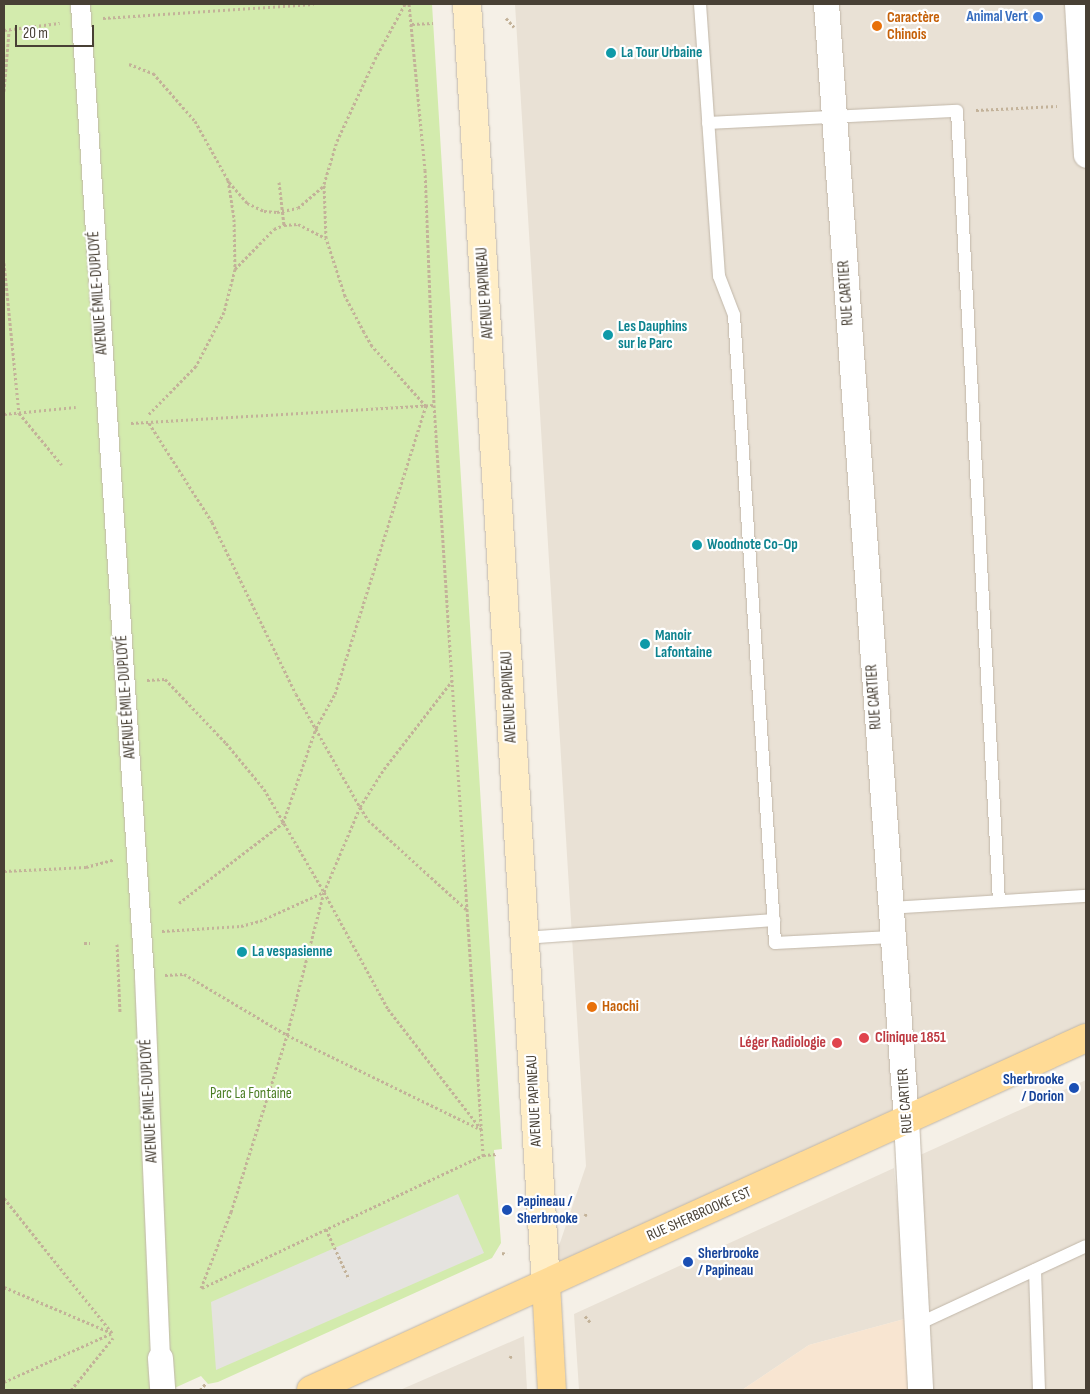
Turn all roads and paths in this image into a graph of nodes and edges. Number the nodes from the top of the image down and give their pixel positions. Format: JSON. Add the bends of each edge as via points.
{"nodes":[{"id":1,"x":80,"y":4,"type":"edge"},
{"id":2,"x":314,"y":4,"type":"edge"},
{"id":3,"x":405,"y":4,"type":"edge"},
{"id":4,"x":409,"y":4,"type":"edge"},
{"id":5,"x":467,"y":4,"type":"edge"},
{"id":6,"x":700,"y":4,"type":"edge"},
{"id":7,"x":826,"y":4,"type":"edge"},
{"id":8,"x":1078,"y":4,"type":"edge"},
{"id":9,"x":107,"y":18,"type":"dead end"},
{"id":10,"x":506,"y":18,"type":"dead end"},
{"id":11,"x":54,"y":23,"type":"dead end"},
{"id":12,"x":434,"y":23,"type":"dead end"},
{"id":13,"x":412,"y":24,"type":"junction"},
{"id":14,"x":514,"y":27,"type":"dead end"},
{"id":15,"x":4,"y":30,"type":"edge"},
{"id":16,"x":9,"y":31,"type":"junction"},
{"id":17,"x":129,"y":64,"type":"dead end"},
{"id":18,"x":4,"y":91,"type":"edge"},
{"id":19,"x":1085,"y":105,"type":"edge"},
{"id":20,"x":957,"y":111,"type":"junction"},
{"id":21,"x":833,"y":116,"type":"junction"},
{"id":22,"x":708,"y":123,"type":"junction"},
{"id":23,"x":1086,"y":155,"type":"edge"},
{"id":24,"x":228,"y":180,"type":"junction"},
{"id":25,"x":279,"y":182,"type":"dead end"},
{"id":26,"x":324,"y":184,"type":"junction"},
{"id":27,"x":282,"y":211,"type":"junction"},
{"id":28,"x":284,"y":225,"type":"junction"},
{"id":29,"x":326,"y":238,"type":"junction"},
{"id":30,"x":4,"y":263,"type":"edge"},
{"id":31,"x":234,"y":269,"type":"junction"},
{"id":32,"x":8,"y":282,"type":"junction"},
{"id":33,"x":4,"y":291,"type":"edge"},
{"id":34,"x":434,"y":405,"type":"junction"},
{"id":35,"x":76,"y":406,"type":"dead end"},
{"id":36,"x":426,"y":406,"type":"junction"},
{"id":37,"x":20,"y":413,"type":"junction"},
{"id":38,"x":4,"y":414,"type":"edge"},
{"id":39,"x":148,"y":415,"type":"dead end"},
{"id":40,"x":131,"y":423,"type":"dead end"},
{"id":41,"x":149,"y":423,"type":"junction"},
{"id":42,"x":62,"y":465,"type":"dead end"},
{"id":43,"x":165,"y":679,"type":"dead end"},
{"id":44,"x":452,"y":681,"type":"junction"},
{"id":45,"x":316,"y":728,"type":"junction"},
{"id":46,"x":360,"y":807,"type":"junction"},
{"id":47,"x":283,"y":823,"type":"junction"},
{"id":48,"x":136,"y":859,"type":"junction"},
{"id":49,"x":4,"y":871,"type":"edge"},
{"id":50,"x":324,"y":892,"type":"junction"},
{"id":51,"x":1086,"y":896,"type":"edge"},
{"id":52,"x":999,"y":901,"type":"junction"},
{"id":53,"x":179,"y":903,"type":"dead end"},
{"id":54,"x":889,"y":908,"type":"junction"},
{"id":55,"x":468,"y":911,"type":"junction"},
{"id":56,"x":774,"y":920,"type":"junction"},
{"id":57,"x":160,"y":931,"type":"dead end"},
{"id":58,"x":892,"y":937,"type":"junction"},
{"id":59,"x":524,"y":938,"type":"junction"},
{"id":60,"x":90,"y":943,"type":"dead end"},
{"id":61,"x":84,"y":944,"type":"dead end"},
{"id":62,"x":184,"y":974,"type":"dead end"},
{"id":63,"x":287,"y":1035,"type":"junction"},
{"id":64,"x":1086,"y":1038,"type":"edge"},
{"id":65,"x":906,"y":1120,"type":"junction"},
{"id":66,"x":481,"y":1130,"type":"junction"},
{"id":67,"x":483,"y":1154,"type":"junction"},
{"id":68,"x":498,"y":1154,"type":"dead end"},
{"id":69,"x":4,"y":1198,"type":"edge"},
{"id":70,"x":588,"y":1212,"type":"dead end"},
{"id":71,"x":584,"y":1216,"type":"dead end"},
{"id":72,"x":326,"y":1229,"type":"junction"},
{"id":73,"x":1086,"y":1246,"type":"edge"},
{"id":74,"x":1035,"y":1270,"type":"junction"},
{"id":75,"x":349,"y":1279,"type":"dead end"},
{"id":76,"x":546,"y":1284,"type":"junction"},
{"id":77,"x":4,"y":1287,"type":"edge"},
{"id":78,"x":585,"y":1316,"type":"dead end"},
{"id":79,"x":590,"y":1322,"type":"dead end"},
{"id":80,"x":916,"y":1325,"type":"junction"},
{"id":81,"x":112,"y":1333,"type":"junction"},
{"id":82,"x":113,"y":1338,"type":"dead end"},
{"id":83,"x":512,"y":1354,"type":"dead end"},
{"id":84,"x":160,"y":1358,"type":"joint"},
{"id":85,"x":510,"y":1358,"type":"dead end"},
{"id":86,"x":4,"y":1382,"type":"edge"},
{"id":87,"x":206,"y":1383,"type":"dead end"},
{"id":88,"x":71,"y":1390,"type":"edge"},
{"id":89,"x":162,"y":1390,"type":"edge"},
{"id":90,"x":200,"y":1390,"type":"edge"},
{"id":91,"x":311,"y":1390,"type":"edge"},
{"id":92,"x":552,"y":1390,"type":"edge"},
{"id":93,"x":920,"y":1390,"type":"edge"},
{"id":94,"x":1040,"y":1390,"type":"edge"}],
"edges":[{"from":1,"to":48,"type":"street","name":"AVENUE ÉMILE-DUPLOYÉ"},
{"from":2,"to":9,"type":"path"},
{"from":3,"to":26,"type":"path","via":[[348,114]]},
{"from":4,"to":13,"type":"path"},
{"from":5,"to":59,"type":"main road","name":"AVENUE PAPINEAU"},
{"from":6,"to":22,"type":"lane"},
{"from":7,"to":21,"type":"street","name":"RUE CARTIER"},
{"from":8,"to":19,"type":"street"},
{"from":10,"to":14,"type":"path"},
{"from":11,"to":16,"type":"path"},
{"from":12,"to":13,"type":"path"},
{"from":13,"to":34,"type":"path","via":[[425,170]]},
{"from":15,"to":16,"type":"path"},
{"from":16,"to":18,"type":"path"},
{"from":17,"to":24,"type":"path","via":[[153,72],[183,104]]},
{"from":19,"to":20,"type":"path"},
{"from":19,"to":23,"type":"street"},
{"from":20,"to":21,"type":"lane"},
{"from":20,"to":52,"type":"lane"},
{"from":21,"to":22,"type":"lane"},
{"from":21,"to":54,"type":"street","name":"RUE CARTIER"},
{"from":22,"to":56,"type":"lane","via":[[718,276],[734,315]]},
{"from":24,"to":27,"type":"path","via":[[247,203],[264,211]]},
{"from":24,"to":31,"type":"path","via":[[234,219]]},
{"from":25,"to":27,"type":"path"},
{"from":26,"to":27,"type":"path","via":[[298,208]]},
{"from":26,"to":29,"type":"path"},
{"from":27,"to":28,"type":"path"},
{"from":28,"to":29,"type":"path","via":[[298,224]]},
{"from":28,"to":31,"type":"path","via":[[274,229]]},
{"from":29,"to":36,"type":"path","via":[[345,296],[368,339]]},
{"from":30,"to":32,"type":"path"},
{"from":31,"to":39,"type":"path","via":[[224,312],[196,366]]},
{"from":32,"to":33,"type":"path"},
{"from":32,"to":37,"type":"path"},
{"from":34,"to":36,"type":"path"},
{"from":34,"to":44,"type":"path"},
{"from":35,"to":37,"type":"path"},
{"from":36,"to":41,"type":"path"},
{"from":36,"to":45,"type":"path","via":[[335,694]]},
{"from":37,"to":38,"type":"path"},
{"from":37,"to":42,"type":"path"},
{"from":40,"to":41,"type":"path"},
{"from":41,"to":45,"type":"path","via":[[212,522]]},
{"from":43,"to":47,"type":"path","via":[[226,743],[264,789]]},
{"from":44,"to":46,"type":"path","via":[[384,769]]},
{"from":44,"to":55,"type":"path"},
{"from":45,"to":46,"type":"path"},
{"from":45,"to":47,"type":"path"},
{"from":46,"to":50,"type":"path"},
{"from":46,"to":55,"type":"path","via":[[368,820]]},
{"from":47,"to":50,"type":"path"},
{"from":47,"to":53,"type":"path"},
{"from":48,"to":49,"type":"path","via":[[86,867]]},
{"from":48,"to":84,"type":"street","name":"AVENUE ÉMILE-DUPLOYÉ"},
{"from":50,"to":57,"type":"path","via":[[260,921],[241,926]]},
{"from":50,"to":63,"type":"path"},
{"from":50,"to":66,"type":"path","via":[[388,1009]]},
{"from":51,"to":52,"type":"lane"},
{"from":52,"to":54,"type":"lane"},
{"from":54,"to":58,"type":"street","name":"RUE CARTIER"},
{"from":55,"to":66,"type":"path"},
{"from":56,"to":58,"type":"lane","via":[[775,943]]},
{"from":56,"to":59,"type":"lane"},
{"from":58,"to":65,"type":"street","name":"RUE CARTIER"},
{"from":59,"to":76,"type":"main road","name":"AVENUE PAPINEAU"},
{"from":60,"to":61,"type":"path"},
{"from":62,"to":63,"type":"path"},
{"from":63,"to":66,"type":"path"},
{"from":63,"to":72,"type":"path","via":[[231,1212],[201,1288]]},
{"from":64,"to":65,"type":"main road","name":"RUE SHERBROOKE EST"},
{"from":65,"to":76,"type":"main road","name":"RUE SHERBROOKE EST"},
{"from":65,"to":80,"type":"street","name":"RUE CARTIER"},
{"from":66,"to":67,"type":"path"},
{"from":67,"to":68,"type":"path"},
{"from":67,"to":72,"type":"path"},
{"from":69,"to":81,"type":"path"},
{"from":70,"to":71,"type":"path"},
{"from":72,"to":75,"type":"path"},
{"from":73,"to":74,"type":"lane"},
{"from":74,"to":80,"type":"lane"},
{"from":74,"to":94,"type":"lane"},
{"from":76,"to":91,"type":"main road","name":"RUE SHERBROOKE EST"},
{"from":76,"to":92,"type":"main road","name":"AVENUE PAPINEAU"},
{"from":77,"to":81,"type":"path"},
{"from":78,"to":79,"type":"path"},
{"from":80,"to":93,"type":"street","name":"RUE CARTIER"},
{"from":81,"to":86,"type":"path"},
{"from":82,"to":88,"type":"path"},
{"from":83,"to":85,"type":"path"},
{"from":84,"to":89,"type":"street","name":"AVENUE ÉMILE-DUPLOYÉ"},
{"from":87,"to":90,"type":"path"}]}
